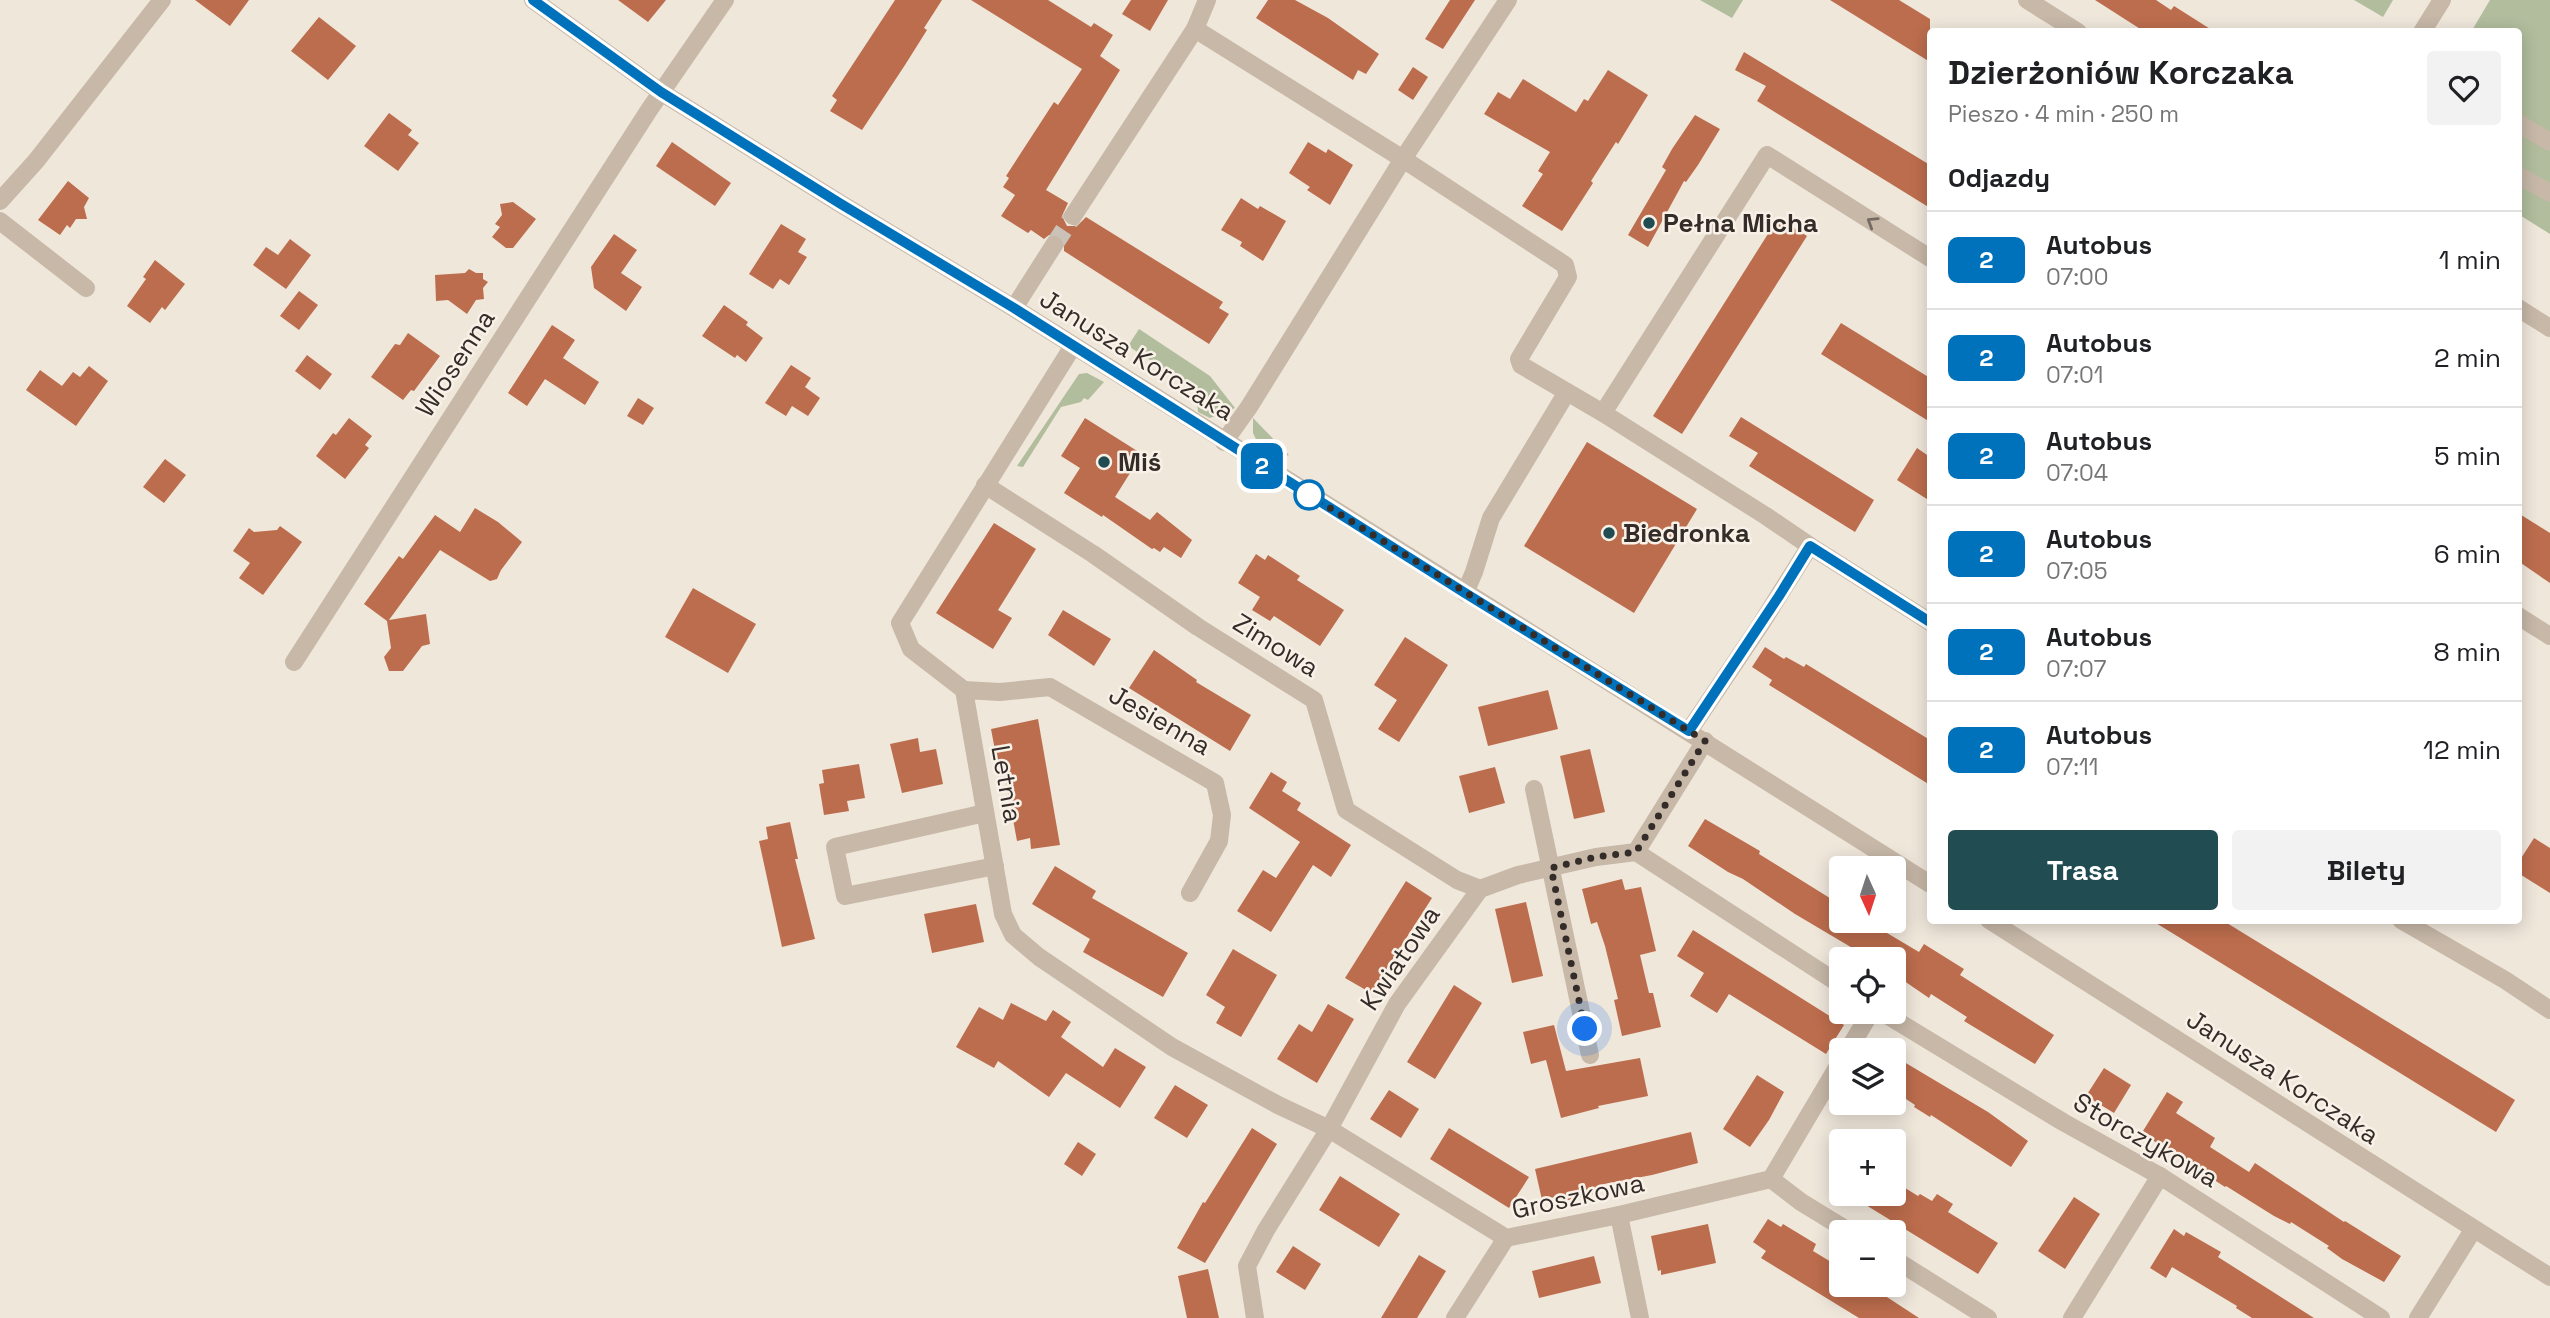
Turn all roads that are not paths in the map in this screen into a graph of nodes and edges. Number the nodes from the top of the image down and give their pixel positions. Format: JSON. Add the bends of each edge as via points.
{"nodes":[{"id":1,"x":162,"y":0,"type":"edge"},
{"id":2,"x":533,"y":0,"type":"edge"},
{"id":3,"x":725,"y":0,"type":"edge"},
{"id":4,"x":1207,"y":0,"type":"edge"},
{"id":5,"x":1508,"y":0,"type":"edge"},
{"id":6,"x":2027,"y":0,"type":"edge"},
{"id":7,"x":2442,"y":0,"type":"edge"},
{"id":8,"x":2072,"y":28,"type":"edge"},
{"id":9,"x":2424,"y":28,"type":"edge"},
{"id":10,"x":1195,"y":29,"type":"junction"},
{"id":11,"x":661,"y":92,"type":"junction"},
{"id":12,"x":2522,"y":125,"type":"edge"},
{"id":13,"x":2550,"y":142,"type":"edge"},
{"id":14,"x":1404,"y":159,"type":"junction"},
{"id":15,"x":2522,"y":177,"type":"edge"},
{"id":16,"x":2550,"y":193,"type":"edge"},
{"id":17,"x":0,"y":201,"type":"edge"},
{"id":18,"x":1073,"y":216,"type":"tunnel mouth"},
{"id":19,"x":0,"y":221,"type":"edge"},
{"id":20,"x":1054,"y":245,"type":"tunnel mouth"},
{"id":21,"x":1927,"y":256,"type":"edge"},
{"id":22,"x":86,"y":288,"type":"dead end"},
{"id":23,"x":1014,"y":308,"type":"junction"},
{"id":24,"x":2522,"y":310,"type":"edge"},
{"id":25,"x":2550,"y":328,"type":"edge"},
{"id":26,"x":1073,"y":346,"type":"junction"},
{"id":27,"x":1567,"y":392,"type":"junction"},
{"id":28,"x":1603,"y":414,"type":"junction"},
{"id":29,"x":1224,"y":442,"type":"junction"},
{"id":30,"x":985,"y":485,"type":"junction"},
{"id":31,"x":1810,"y":546,"type":"junction"},
{"id":32,"x":1465,"y":593,"type":"junction"},
{"id":33,"x":2522,"y":618,"type":"edge"},
{"id":34,"x":1927,"y":620,"type":"edge"},
{"id":35,"x":2550,"y":636,"type":"edge"},
{"id":36,"x":294,"y":662,"type":"dead end"},
{"id":37,"x":964,"y":690,"type":"junction"},
{"id":38,"x":1689,"y":731,"type":"junction"},
{"id":39,"x":1705,"y":741,"type":"junction"},
{"id":40,"x":1534,"y":789,"type":"dead end"},
{"id":41,"x":985,"y":813,"type":"junction"},
{"id":42,"x":1636,"y":852,"type":"junction"},
{"id":43,"x":995,"y":866,"type":"junction"},
{"id":44,"x":1551,"y":868,"type":"junction"},
{"id":45,"x":1927,"y":882,"type":"edge"},
{"id":46,"x":1480,"y":889,"type":"junction"},
{"id":47,"x":1190,"y":893,"type":"dead end"},
{"id":48,"x":1995,"y":924,"type":"edge"},
{"id":49,"x":2412,"y":924,"type":"edge"},
{"id":50,"x":1829,"y":977,"type":"edge"},
{"id":51,"x":2550,"y":1010,"type":"edge"},
{"id":52,"x":1902,"y":1024,"type":"edge"},
{"id":53,"x":1590,"y":1055,"type":"dead end"},
{"id":54,"x":1829,"y":1081,"type":"edge"},
{"id":55,"x":1329,"y":1129,"type":"junction"},
{"id":56,"x":2160,"y":1176,"type":"junction"},
{"id":57,"x":1771,"y":1179,"type":"junction"},
{"id":58,"x":1619,"y":1215,"type":"junction"},
{"id":59,"x":1830,"y":1220,"type":"edge"},
{"id":60,"x":2473,"y":1230,"type":"junction"},
{"id":61,"x":1506,"y":1238,"type":"junction"},
{"id":62,"x":1906,"y":1267,"type":"edge"},
{"id":63,"x":2550,"y":1277,"type":"edge"},
{"id":64,"x":1255,"y":1318,"type":"edge"},
{"id":65,"x":1455,"y":1318,"type":"edge"},
{"id":66,"x":1640,"y":1318,"type":"edge"},
{"id":67,"x":1988,"y":1318,"type":"edge"},
{"id":68,"x":2072,"y":1318,"type":"edge"},
{"id":69,"x":2381,"y":1318,"type":"edge"},
{"id":70,"x":2418,"y":1318,"type":"edge"}],
"edges":[{"from":1,"to":17,"type":"street"},
{"from":2,"to":11,"type":"street","name":"Janusza Korczaka"},
{"from":3,"to":11,"type":"street","name":"Wiosenna"},
{"from":4,"to":10,"type":"street"},
{"from":5,"to":14,"type":"street"},
{"from":6,"to":8,"type":"street"},
{"from":7,"to":9,"type":"street"},
{"from":10,"to":14,"type":"street"},
{"from":10,"to":18,"type":"street"},
{"from":11,"to":23,"type":"street","name":"Janusza Korczaka"},
{"from":11,"to":36,"type":"street","name":"Wiosenna"},
{"from":12,"to":13,"type":"street"},
{"from":14,"to":27,"type":"street","via":[[1565,265],[1568,277],[1519,359],[1521,365]]},
{"from":14,"to":29,"type":"street"},
{"from":15,"to":16,"type":"street"},
{"from":19,"to":22,"type":"street"},
{"from":20,"to":23,"type":"street"},
{"from":21,"to":28,"type":"street","one_way":true,"via":[[1767,155]]},
{"from":23,"to":26,"type":"street","name":"Janusza Korczaka"},
{"from":24,"to":25,"type":"street"},
{"from":26,"to":29,"type":"street","name":"Janusza Korczaka"},
{"from":26,"to":30,"type":"street"},
{"from":27,"to":28,"type":"street"},
{"from":27,"to":32,"type":"street","via":[[1491,518]]},
{"from":28,"to":31,"type":"street"},
{"from":29,"to":32,"type":"street","name":"Janusza Korczaka"},
{"from":30,"to":37,"type":"street","via":[[900,623],[911,649]]},
{"from":30,"to":46,"type":"street","name":"Zimowa","via":[[1314,700],[1346,810],[1457,880]]},
{"from":31,"to":34,"type":"street"},
{"from":31,"to":38,"type":"street"},
{"from":32,"to":38,"type":"street","name":"Janusza Korczaka"},
{"from":33,"to":35,"type":"street"},
{"from":37,"to":41,"type":"street","name":"Letnia"},
{"from":37,"to":47,"type":"street","name":"Jesienna","via":[[1050,687],[1215,783],[1222,816],[1219,841]]},
{"from":38,"to":39,"type":"street","name":"Janusza Korczaka"},
{"from":39,"to":42,"type":"street"},
{"from":39,"to":45,"type":"street","name":"Janusza Korczaka"},
{"from":40,"to":44,"type":"street"},
{"from":41,"to":43,"type":"street","name":"Letnia"},
{"from":41,"to":43,"type":"street","via":[[835,847],[845,896]]},
{"from":42,"to":44,"type":"street"},
{"from":42,"to":50,"type":"street"},
{"from":43,"to":55,"type":"street","name":"Letnia","via":[[1008,925],[1039,957],[1172,1047]]},
{"from":44,"to":46,"type":"street"},
{"from":44,"to":53,"type":"street"},
{"from":46,"to":55,"type":"street","name":"Kwiatowa","via":[[1397,1004]]},
{"from":48,"to":60,"type":"street","name":"Janusza Korczaka"},
{"from":49,"to":51,"type":"street"},
{"from":52,"to":56,"type":"street","name":"Storczykowa"},
{"from":54,"to":57,"type":"street"},
{"from":55,"to":61,"type":"street","name":"Groszkowa"},
{"from":55,"to":64,"type":"street","name":"Kwiatowa","via":[[1247,1266]]},
{"from":56,"to":68,"type":"street"},
{"from":56,"to":69,"type":"street","name":"Storczykowa"},
{"from":57,"to":58,"type":"street","name":"Groszkowa"},
{"from":57,"to":59,"type":"street"},
{"from":58,"to":61,"type":"street","name":"Groszkowa"},
{"from":58,"to":66,"type":"street"},
{"from":60,"to":63,"type":"street","name":"Janusza Korczaka"},
{"from":60,"to":70,"type":"street"},
{"from":61,"to":65,"type":"street"},
{"from":62,"to":67,"type":"street"}]}
